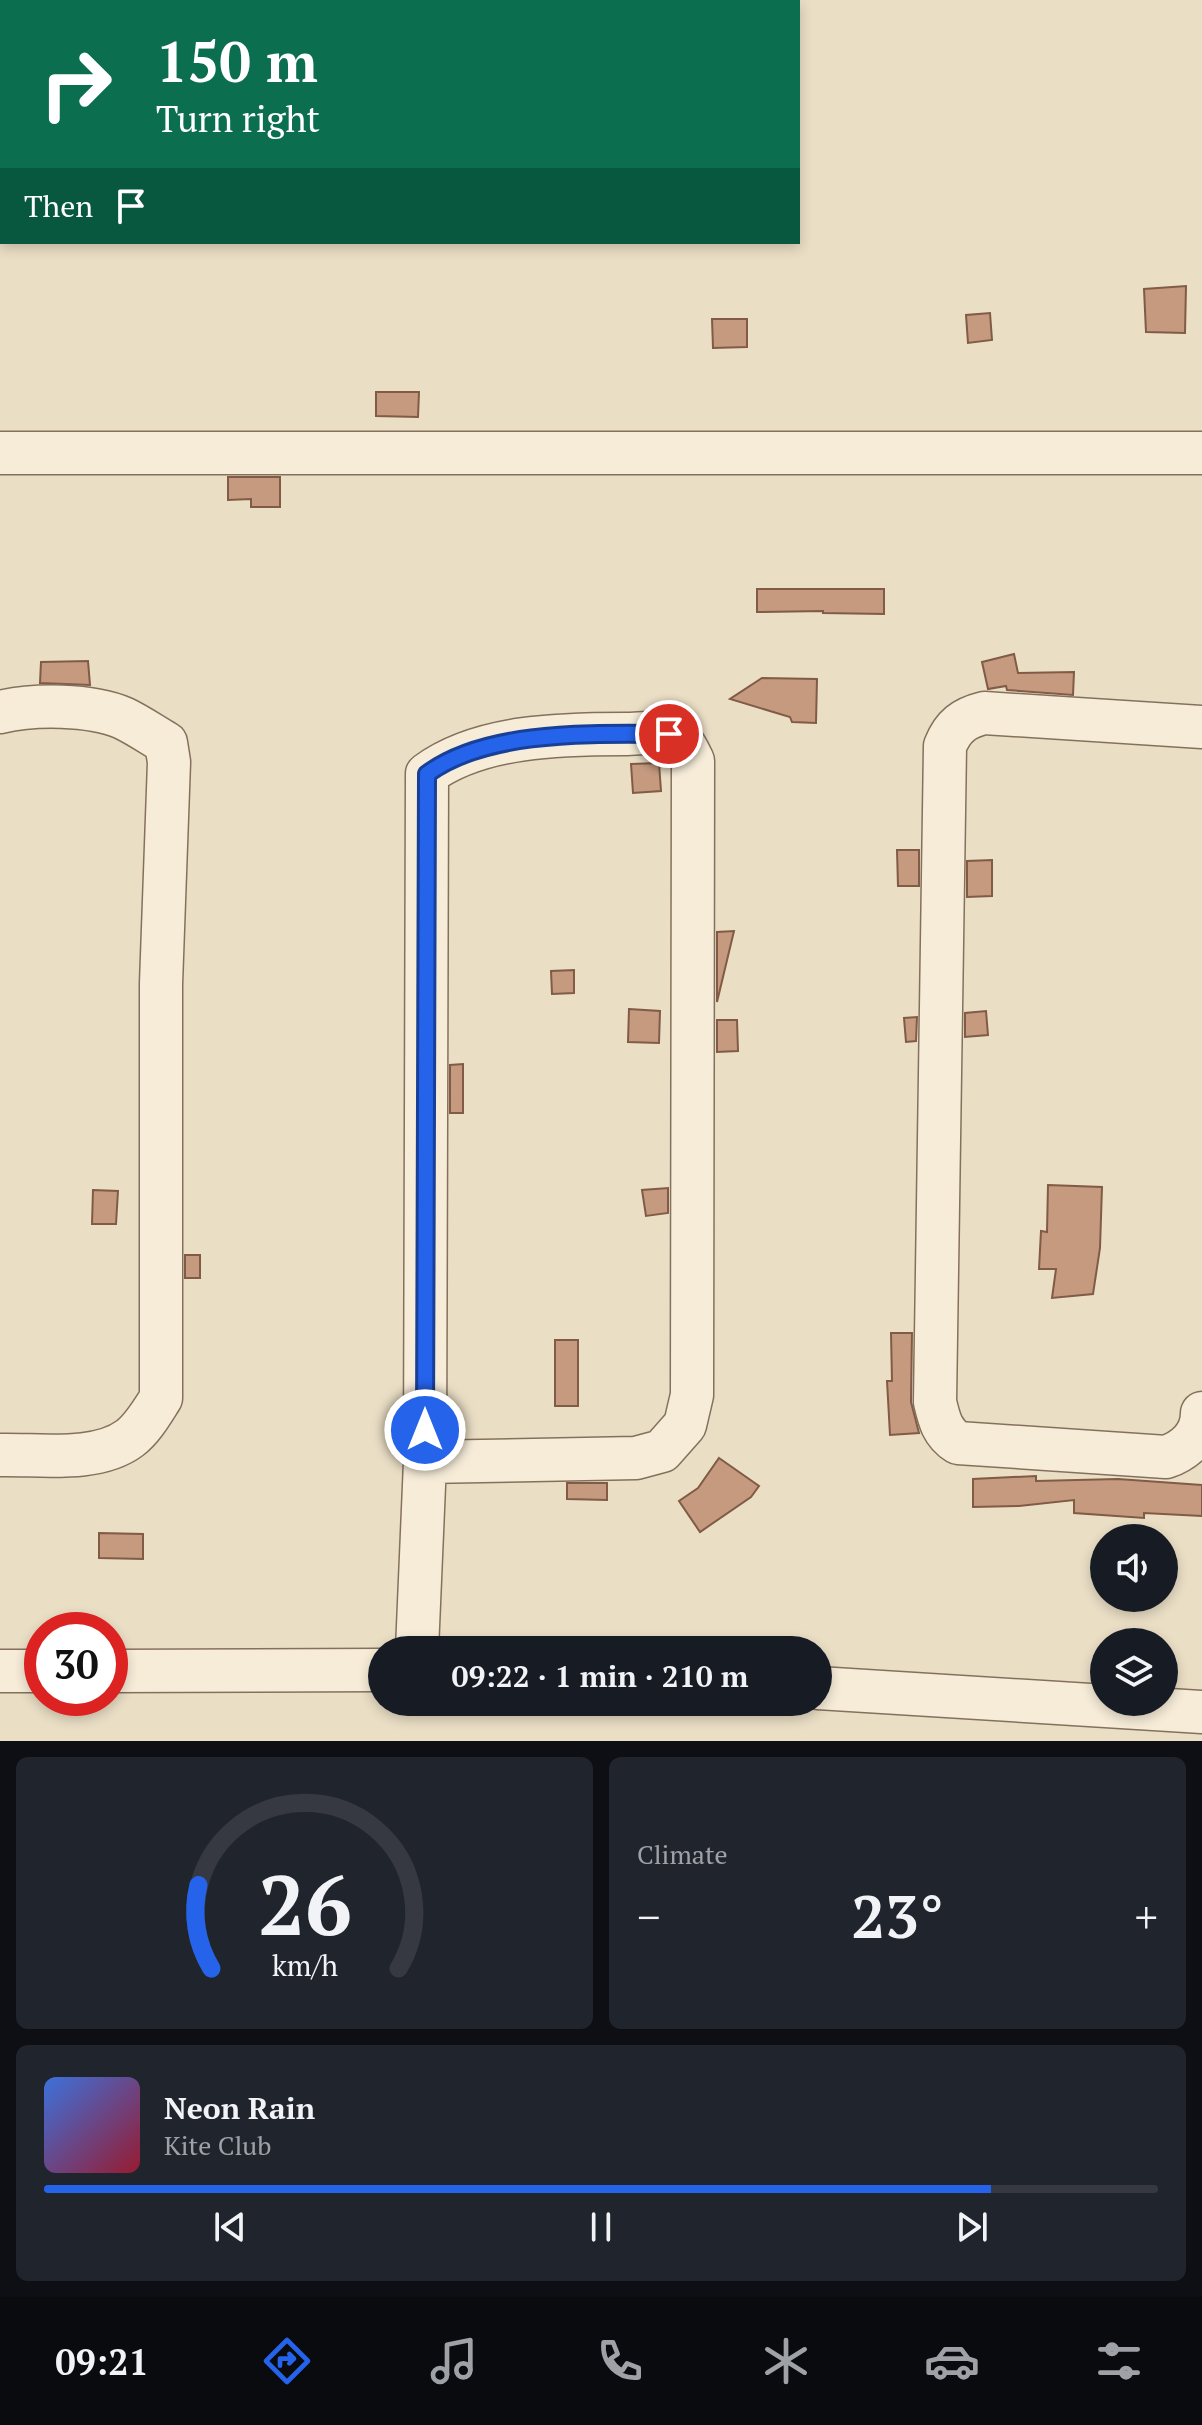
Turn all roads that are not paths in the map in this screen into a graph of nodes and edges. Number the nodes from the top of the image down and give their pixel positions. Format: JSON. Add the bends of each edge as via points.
{"nodes":[{"id":1,"x":0,"y":453,"type":"edge"},
{"id":2,"x":1202,"y":453,"type":"edge"},
{"id":3,"x":0,"y":712,"type":"edge"},
{"id":4,"x":1202,"y":727,"type":"edge"},
{"id":5,"x":1202,"y":1413,"type":"edge"},
{"id":6,"x":0,"y":1455,"type":"edge"},
{"id":7,"x":425,"y":1462,"type":"junction"},
{"id":8,"x":418,"y":1636,"type":"edge"},
{"id":9,"x":368,"y":1670,"type":"edge"},
{"id":10,"x":0,"y":1671,"type":"edge"},
{"id":11,"x":24,"y":1671,"type":"edge"},
{"id":12,"x":128,"y":1671,"type":"edge"},
{"id":13,"x":832,"y":1689,"type":"edge"},
{"id":14,"x":1202,"y":1712,"type":"edge"},
{"id":15,"x":1202,"y":1731,"type":"edge"},
{"id":16,"x":1201,"y":1741,"type":"edge"}],
"edges":[{"from":1,"to":2,"type":"street"},
{"from":3,"to":6,"type":"street","via":[[74,708],[121,717],[166,743],[169,762],[161,984],[161,1398],[131,1437],[110,1450]]},
{"from":4,"to":5,"type":"street","via":[[984,713],[968,717],[951,731],[945,746],[935,1402],[939,1421],[958,1443],[1166,1457],[1196,1435]]},
{"from":7,"to":7,"type":"street","via":[[636,1458],[662,1451],[685,1425],[692,1395],[693,761],[684,743],[669,734],[583,734],[487,745],[427,774]]},
{"from":7,"to":8,"type":"street"},
{"from":9,"to":12,"type":"street"},
{"from":10,"to":11,"type":"street"},
{"from":13,"to":14,"type":"street"},
{"from":15,"to":16,"type":"street"}]}
